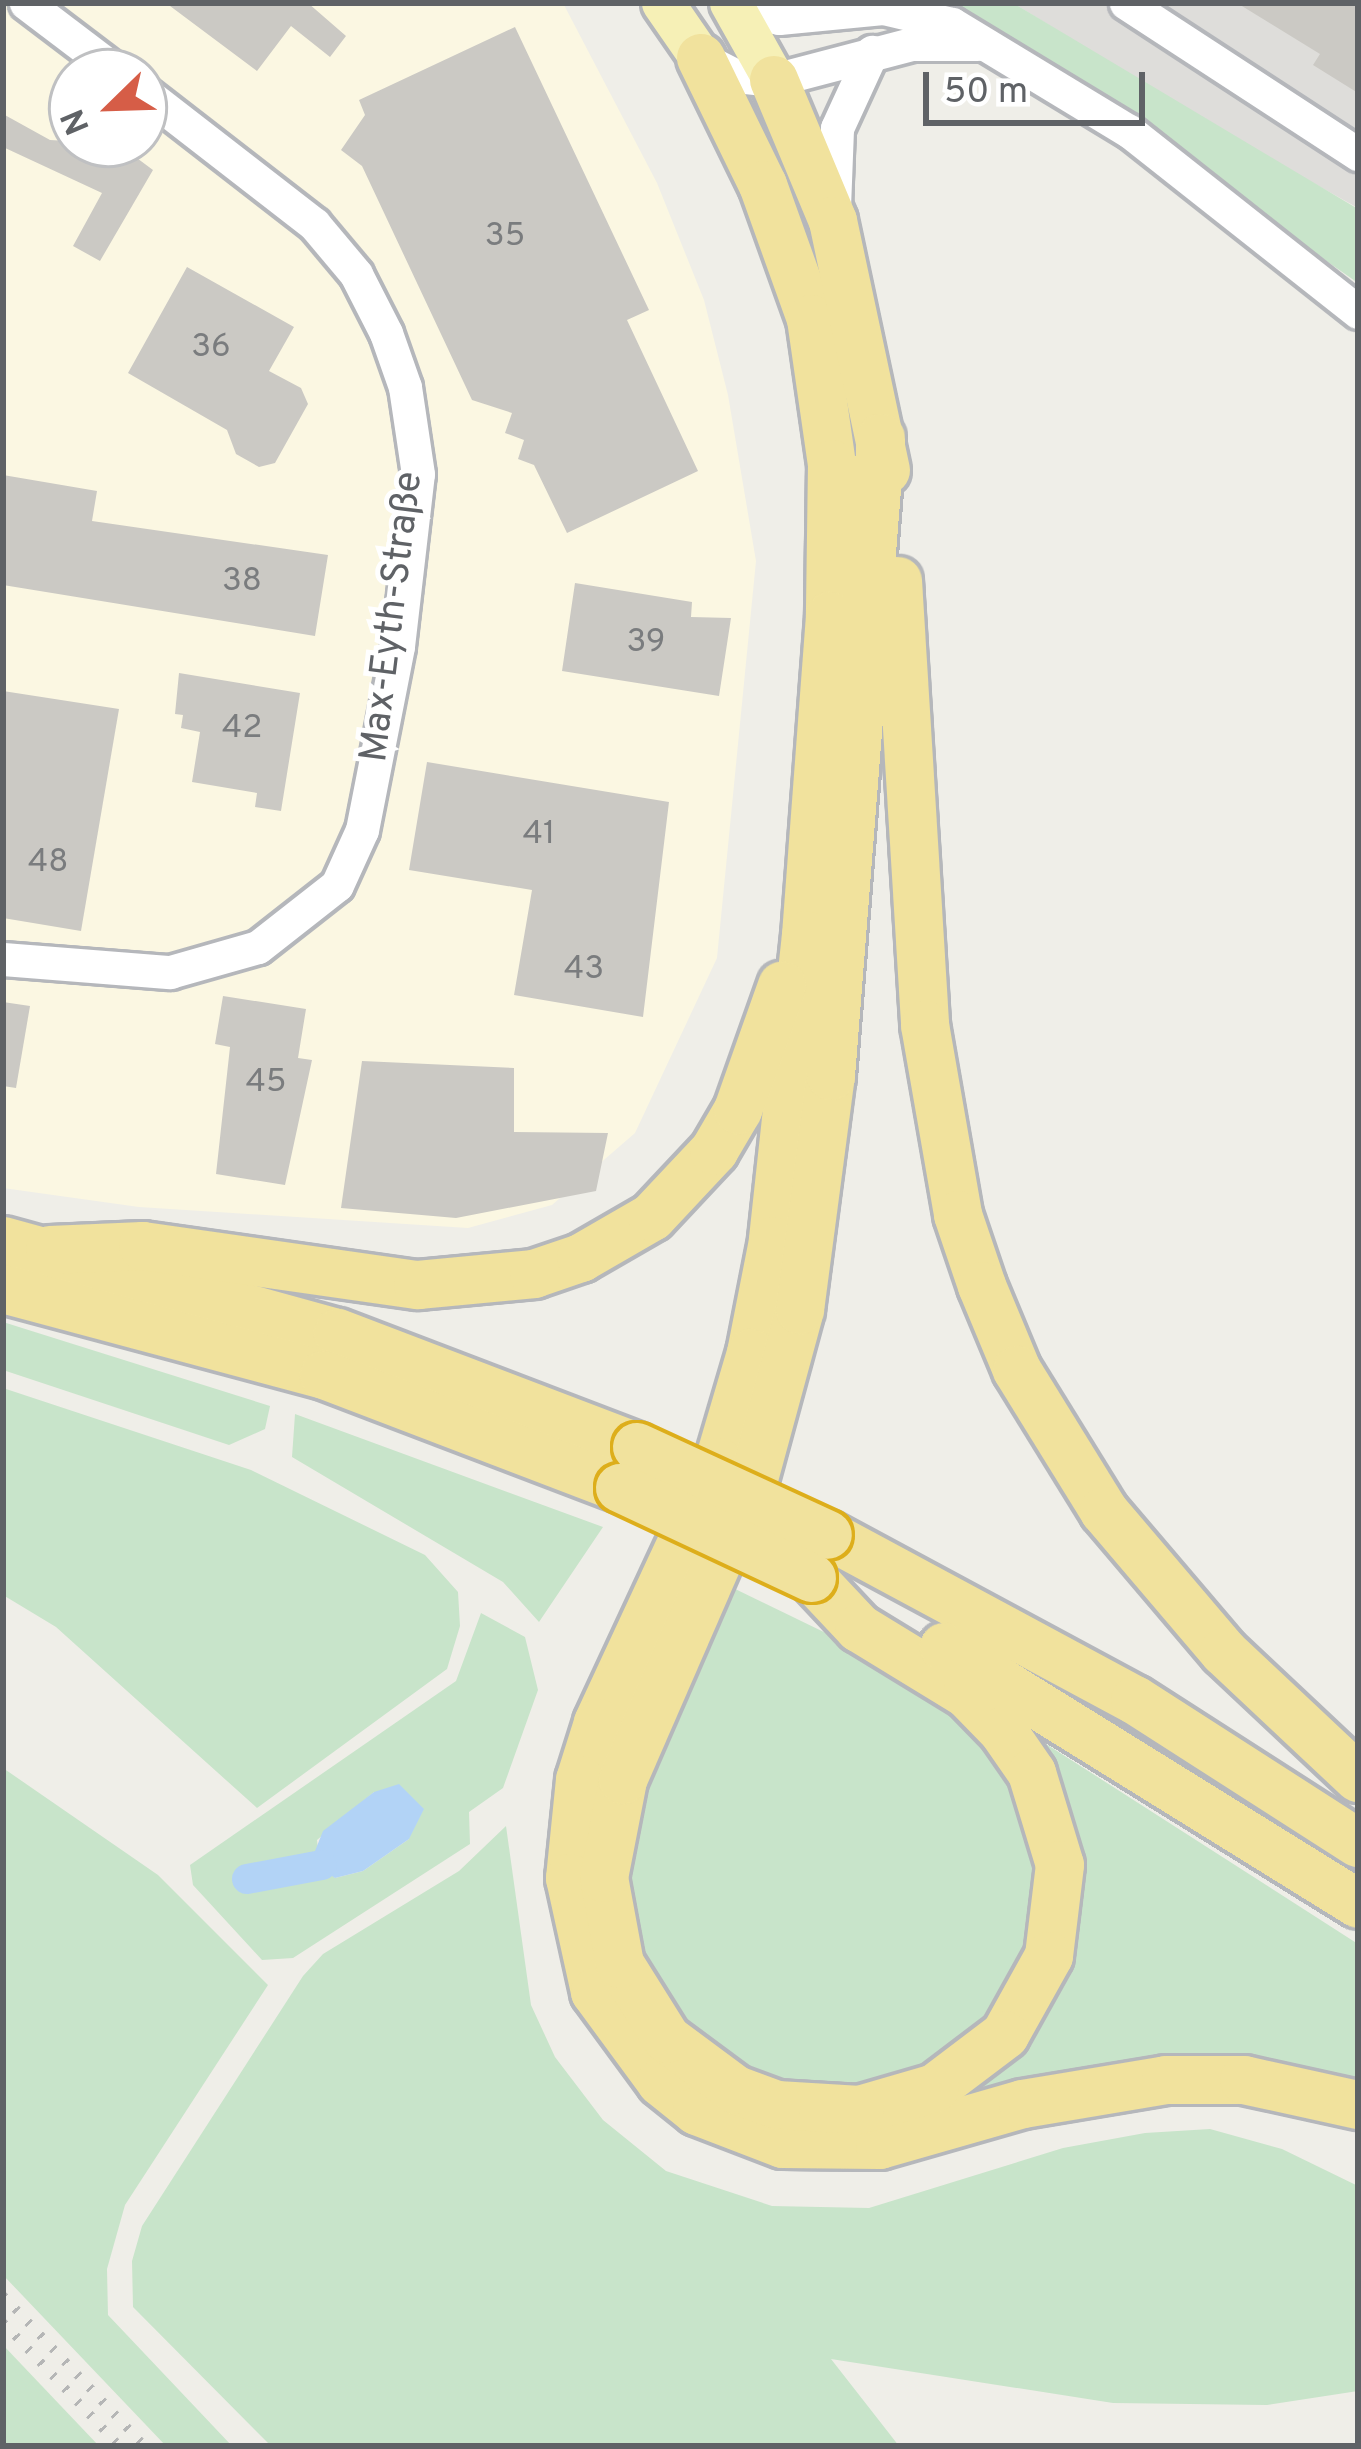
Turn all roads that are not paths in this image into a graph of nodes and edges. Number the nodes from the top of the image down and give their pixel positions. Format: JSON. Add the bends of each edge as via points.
{"nodes":[{"id":1,"x":26,"y":3,"type":"edge"},
{"id":2,"x":663,"y":3,"type":"edge"},
{"id":3,"x":1126,"y":3,"type":"edge"},
{"id":4,"x":732,"y":5,"type":"edge"},
{"id":5,"x":979,"y":44,"type":"junction"},
{"id":6,"x":85,"y":48,"type":"edge"},
{"id":7,"x":872,"y":52,"type":"junction"},
{"id":8,"x":701,"y":58,"type":"junction"},
{"id":9,"x":774,"y":80,"type":"junction"},
{"id":10,"x":168,"y":111,"type":"edge"},
{"id":11,"x":1358,"y":154,"type":"edge"},
{"id":12,"x":833,"y":221,"type":"junction"},
{"id":13,"x":1358,"y":312,"type":"edge"},
{"id":14,"x":881,"y":438,"type":"junction"},
{"id":15,"x":806,"y":935,"type":"junction"},
{"id":16,"x":3,"y":959,"type":"edge"},
{"id":17,"x":26,"y":1245,"type":"edge"},
{"id":18,"x":3,"y":1288,"type":"edge"},
{"id":19,"x":628,"y":1468,"type":"junction"},
{"id":20,"x":820,"y":1557,"type":"junction"},
{"id":21,"x":1358,"y":1778,"type":"edge"},
{"id":22,"x":1358,"y":1843,"type":"edge"},
{"id":23,"x":1358,"y":1904,"type":"edge"},
{"id":24,"x":1358,"y":2105,"type":"edge"}],
"edges":[{"from":1,"to":6,"type":"street"},
{"from":2,"to":8,"type":"main road"},
{"from":3,"to":11,"type":"street"},
{"from":4,"to":5,"type":"street","via":[[779,18],[917,11]]},
{"from":4,"to":9,"type":"main road"},
{"from":5,"to":7,"type":"street"},
{"from":5,"to":13,"type":"street","via":[[1129,131]]},
{"from":7,"to":9,"type":"street"},
{"from":7,"to":12,"type":"street","via":[[837,128]]},
{"from":8,"to":9,"type":"street","via":[[736,76]]},
{"from":8,"to":15,"type":"highway","via":[[791,254],[825,386],[832,557]]},
{"from":9,"to":12,"type":"highway"},
{"from":10,"to":16,"type":"street","name":"Max-Eyth-Straße","via":[[314,224],[356,274],[386,333],[405,387],[418,474],[398,646],[362,830],[337,885],[258,947],[170,972]]},
{"from":12,"to":14,"type":"highway"},
{"from":14,"to":20,"type":"highway","via":[[831,1076],[800,1310],[754,1479],[623,1780],[604,1878],[620,1964],[667,2039],[719,2080],[777,2105],[860,2110],[935,2088],[1005,2035],[1049,1956],[1060,1865],[1032,1773],[1003,1731],[967,1694],[859,1628]]},
{"from":14,"to":21,"type":"highway","via":[[900,598],[925,1025],[958,1215],[982,1286],[1018,1370],[1104,1510],[1224,1652]]},
{"from":15,"to":17,"type":"highway","via":[[714,1151],[652,1217],[581,1258],[534,1274],[418,1285],[143,1246]]},
{"from":15,"to":24,"type":"highway","via":[[773,1241],[751,1353],[719,1462],[598,1723],[580,1780],[570,1877],[595,1992],[661,2082],[697,2111],[784,2144],[880,2144],[1042,2100],[1166,2080],[1244,2080]]},
{"from":17,"to":19,"type":"highway","via":[[338,1333]]},
{"from":18,"to":19,"type":"highway"},
{"from":19,"to":20,"type":"highway","bridge":true},
{"from":20,"to":22,"type":"highway","via":[[1135,1700]]},
{"from":20,"to":23,"type":"highway"}]}
